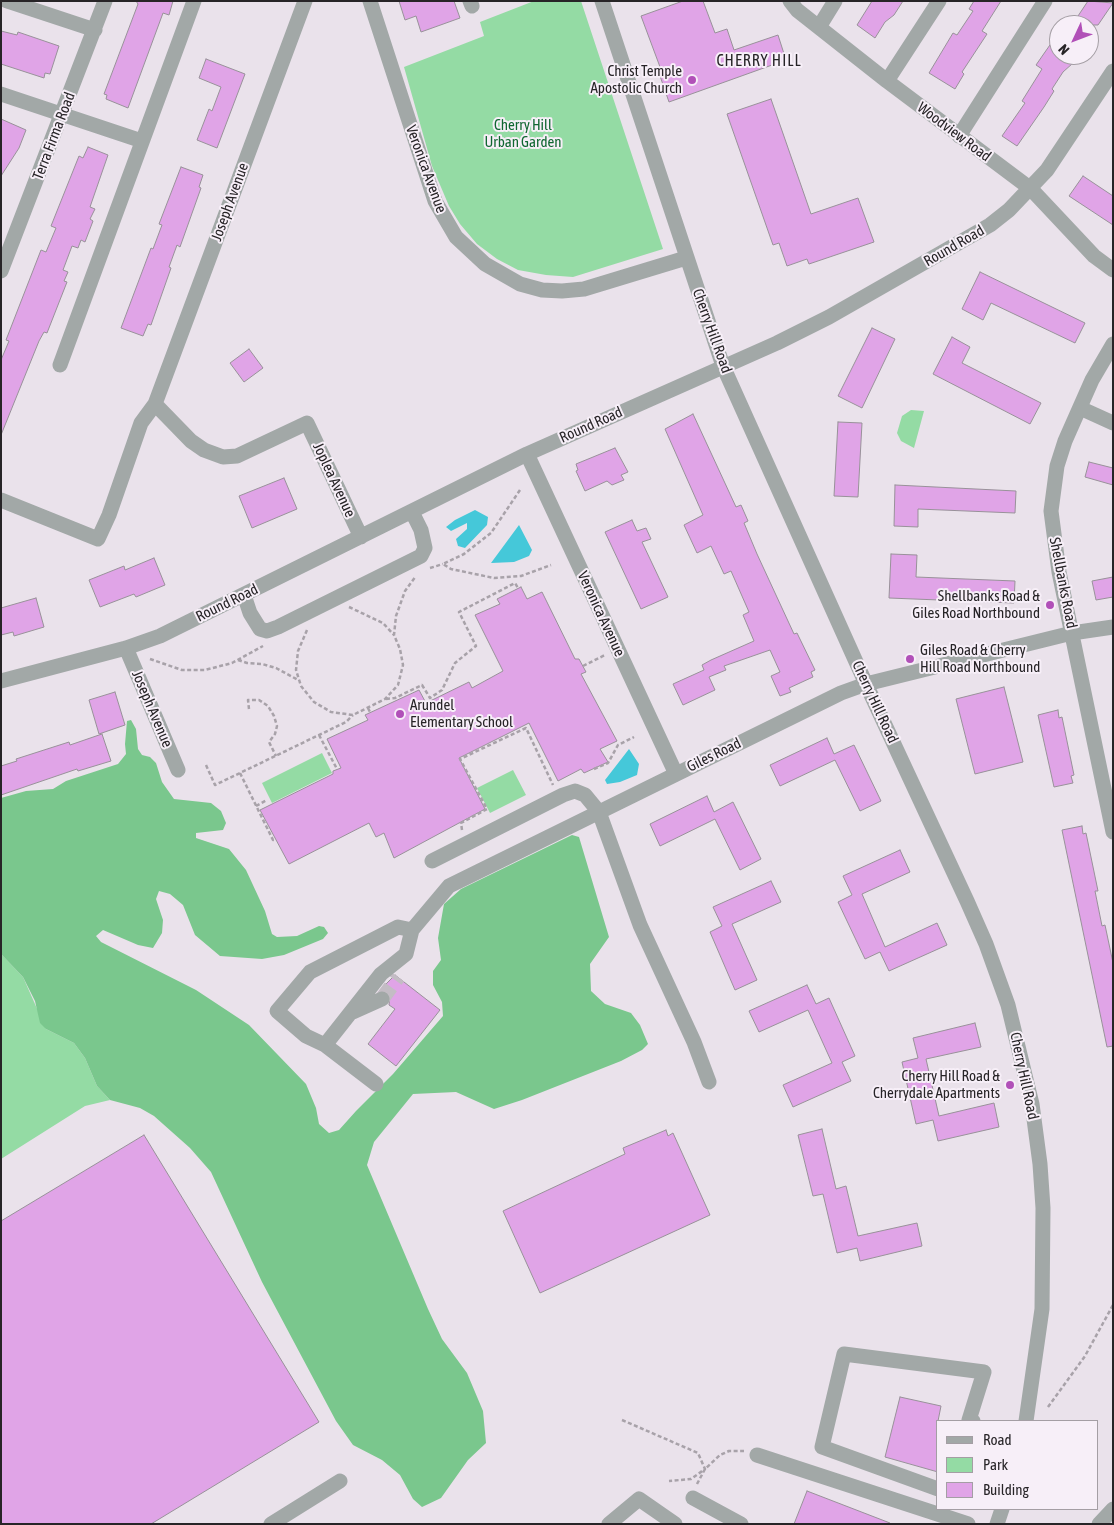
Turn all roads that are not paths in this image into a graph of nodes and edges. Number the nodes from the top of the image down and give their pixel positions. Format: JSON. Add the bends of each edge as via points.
{"nodes":[{"id":1,"x":7,"y":1,"type":"edge"},
{"id":2,"x":106,"y":1,"type":"edge"},
{"id":3,"x":194,"y":1,"type":"edge"},
{"id":4,"x":305,"y":1,"type":"edge"},
{"id":5,"x":370,"y":1,"type":"edge"},
{"id":6,"x":602,"y":1,"type":"edge"},
{"id":7,"x":790,"y":1,"type":"edge"},
{"id":8,"x":835,"y":1,"type":"edge"},
{"id":9,"x":939,"y":1,"type":"edge"},
{"id":10,"x":1045,"y":1,"type":"edge"},
{"id":11,"x":819,"y":27,"type":"junction"},
{"id":12,"x":95,"y":30,"type":"junction"},
{"id":13,"x":1113,"y":71,"type":"edge"},
{"id":14,"x":887,"y":81,"type":"junction"},
{"id":15,"x":1,"y":94,"type":"edge"},
{"id":16,"x":62,"y":114,"type":"junction"},
{"id":17,"x":959,"y":136,"type":"junction"},
{"id":18,"x":142,"y":141,"type":"junction"},
{"id":19,"x":1031,"y":189,"type":"junction"},
{"id":20,"x":686,"y":258,"type":"junction"},
{"id":21,"x":1,"y":270,"type":"edge"},
{"id":22,"x":1113,"y":270,"type":"edge"},
{"id":23,"x":1113,"y":344,"type":"edge"},
{"id":24,"x":60,"y":365,"type":"dead end"},
{"id":25,"x":723,"y":366,"type":"junction"},
{"id":26,"x":155,"y":404,"type":"junction"},
{"id":27,"x":1080,"y":408,"type":"junction"},
{"id":28,"x":1113,"y":423,"type":"edge"},
{"id":29,"x":527,"y":454,"type":"junction"},
{"id":30,"x":1,"y":500,"type":"edge"},
{"id":31,"x":412,"y":512,"type":"junction"},
{"id":32,"x":361,"y":537,"type":"junction"},
{"id":33,"x":244,"y":595,"type":"junction"},
{"id":34,"x":1113,"y":627,"type":"edge"},
{"id":35,"x":1072,"y":634,"type":"junction"},
{"id":36,"x":126,"y":648,"type":"junction"},
{"id":37,"x":1,"y":681,"type":"edge"},
{"id":38,"x":866,"y":684,"type":"junction"},
{"id":39,"x":178,"y":770,"type":"dead end"},
{"id":40,"x":676,"y":774,"type":"junction"},
{"id":41,"x":1108,"y":779,"type":"edge"},
{"id":42,"x":599,"y":812,"type":"junction"},
{"id":43,"x":1113,"y":832,"type":"edge"},
{"id":44,"x":432,"y":860,"type":"dead end"},
{"id":45,"x":412,"y":930,"type":"junction"},
{"id":46,"x":382,"y":999,"type":"tunnel mouth"},
{"id":47,"x":352,"y":1013,"type":"junction"},
{"id":48,"x":325,"y":1045,"type":"junction"},
{"id":49,"x":709,"y":1082,"type":"dead end"},
{"id":50,"x":376,"y":1084,"type":"dead end"},
{"id":51,"x":969,"y":1420,"type":"edge"},
{"id":52,"x":1026,"y":1420,"type":"edge"},
{"id":53,"x":758,"y":1455,"type":"road end"},
{"id":54,"x":340,"y":1481,"type":"dead end"},
{"id":55,"x":936,"y":1487,"type":"edge"},
{"id":56,"x":693,"y":1498,"type":"road end"},
{"id":57,"x":1113,"y":1509,"type":"edge"},
{"id":58,"x":271,"y":1524,"type":"edge"},
{"id":59,"x":609,"y":1524,"type":"edge"},
{"id":60,"x":675,"y":1524,"type":"edge"},
{"id":61,"x":742,"y":1524,"type":"edge"},
{"id":62,"x":968,"y":1524,"type":"edge"},
{"id":63,"x":1099,"y":1524,"type":"edge"}],
"edges":[{"from":1,"to":12,"type":"street"},
{"from":2,"to":12,"type":"street","name":"Terra Firma Road"},
{"from":3,"to":18,"type":"street"},
{"from":4,"to":26,"type":"street","name":"Joseph Avenue"},
{"from":5,"to":20,"type":"street","name":"Veronica Avenue","via":[[434,201],[456,238],[485,264],[520,284],[562,291],[584,289]]},
{"from":6,"to":20,"type":"street","name":"Cherry Hill Road"},
{"from":7,"to":11,"type":"street","name":"Woodview Road"},
{"from":8,"to":11,"type":"street"},
{"from":9,"to":14,"type":"street"},
{"from":10,"to":17,"type":"street"},
{"from":11,"to":14,"type":"street","name":"Woodview Road"},
{"from":12,"to":16,"type":"street","name":"Terra Firma Road"},
{"from":13,"to":19,"type":"street","name":"Round Road"},
{"from":14,"to":17,"type":"street","name":"Woodview Road"},
{"from":15,"to":16,"type":"street"},
{"from":16,"to":18,"type":"street"},
{"from":16,"to":21,"type":"street","name":"Terra Firma Road"},
{"from":17,"to":19,"type":"street","name":"Woodview Road"},
{"from":18,"to":24,"type":"street"},
{"from":19,"to":22,"type":"street","name":"Woodview Road","via":[[1094,256]]},
{"from":19,"to":25,"type":"street","name":"Round Road","via":[[990,225],[966,239],[812,326]]},
{"from":20,"to":25,"type":"street","name":"Cherry Hill Road"},
{"from":23,"to":27,"type":"street","name":"Shellbanks Road"},
{"from":25,"to":29,"type":"street","name":"Round Road"},
{"from":25,"to":38,"type":"street","name":"Cherry Hill Road"},
{"from":26,"to":30,"type":"street","name":"Joseph Avenue","via":[[140,423],[98,539]]},
{"from":26,"to":32,"type":"street","name":"Joplea Avenue","via":[[191,441],[223,457],[237,456],[307,422]]},
{"from":27,"to":28,"type":"street"},
{"from":27,"to":35,"type":"street","name":"Shellbanks Road","via":[[1057,466],[1051,511],[1053,543]]},
{"from":29,"to":31,"type":"street","name":"Round Road"},
{"from":29,"to":40,"type":"street","name":"Veronica Avenue"},
{"from":31,"to":32,"type":"street","name":"Round Road"},
{"from":31,"to":33,"type":"street","via":[[425,548],[421,556],[278,627],[267,631],[260,629]]},
{"from":32,"to":33,"type":"street","name":"Round Road"},
{"from":33,"to":36,"type":"street","name":"Round Road","via":[[160,636]]},
{"from":34,"to":35,"type":"street","name":"Giles Road"},
{"from":35,"to":38,"type":"street","name":"Giles Road"},
{"from":35,"to":41,"type":"street","name":"Shellbanks Road"},
{"from":36,"to":37,"type":"street","name":"Round Road"},
{"from":36,"to":39,"type":"street","name":"Joseph Avenue"},
{"from":38,"to":40,"type":"street","name":"Giles Road","via":[[841,693]]},
{"from":38,"to":52,"type":"street","name":"Cherry Hill Road","via":[[986,944],[1008,1005],[1026,1072],[1040,1164],[1044,1241],[1040,1333]]},
{"from":40,"to":42,"type":"street","name":"Giles Road"},
{"from":41,"to":43,"type":"street","name":"Shellbanks Road"},
{"from":42,"to":44,"type":"street","via":[[579,792],[559,797]]},
{"from":42,"to":45,"type":"street","name":"Giles Road","via":[[449,886]]},
{"from":42,"to":49,"type":"street","via":[[637,918]]},
{"from":45,"to":47,"type":"street","via":[[406,954],[396,971],[381,974]]},
{"from":45,"to":48,"type":"street","via":[[398,927],[310,972],[277,1011],[306,1036]]},
{"from":46,"to":47,"type":"street"},
{"from":47,"to":48,"type":"street"},
{"from":48,"to":50,"type":"street"},
{"from":51,"to":55,"type":"street","via":[[984,1372],[844,1354],[822,1447]]},
{"from":53,"to":62,"type":"street"},
{"from":54,"to":58,"type":"street"},
{"from":56,"to":61,"type":"street"},
{"from":57,"to":63,"type":"street"},
{"from":59,"to":60,"type":"street","via":[[639,1499]]}]}
